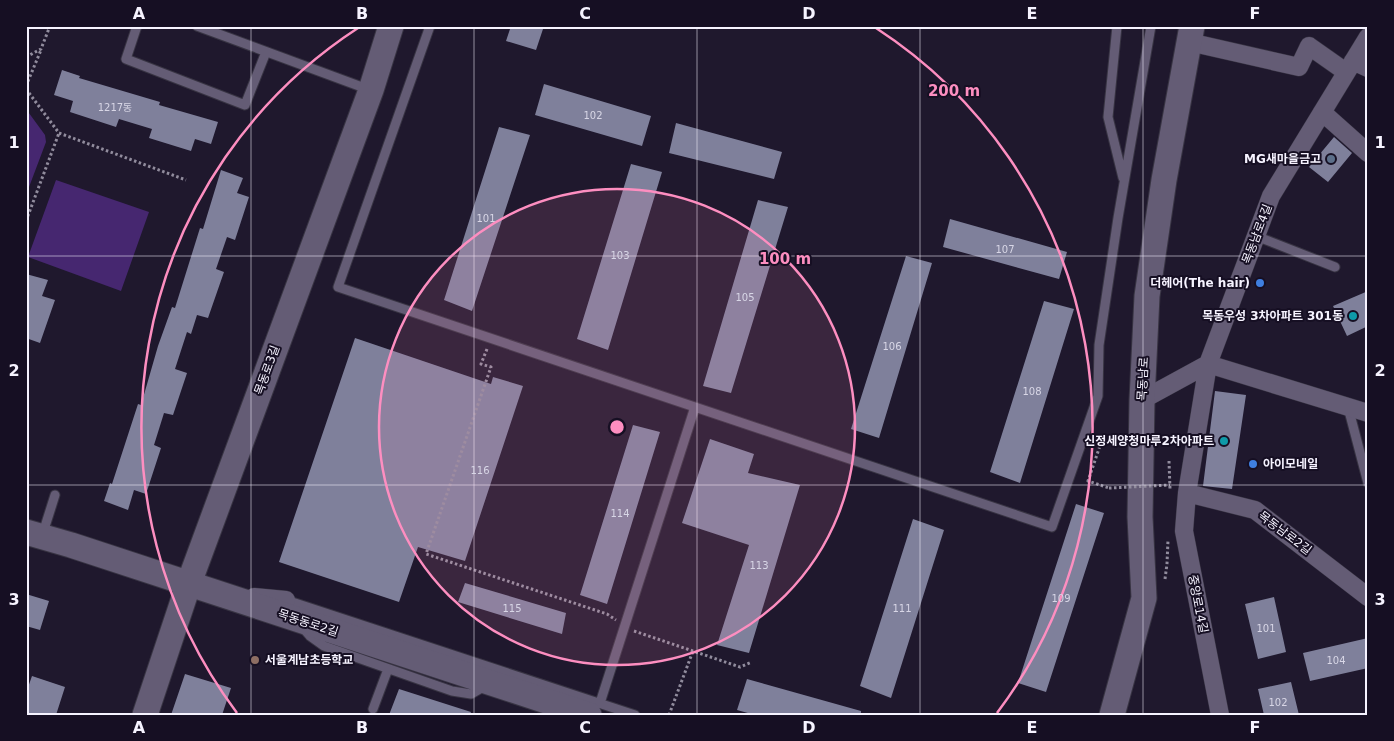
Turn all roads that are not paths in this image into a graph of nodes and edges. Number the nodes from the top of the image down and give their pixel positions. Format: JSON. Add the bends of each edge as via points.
{"nodes":[{"id":1,"x":137,"y":26,"type":"edge"},
{"id":2,"x":197,"y":26,"type":"edge"},
{"id":3,"x":391,"y":26,"type":"edge"},
{"id":4,"x":430,"y":26,"type":"edge"},
{"id":5,"x":1117,"y":26,"type":"edge"},
{"id":6,"x":1152,"y":26,"type":"edge"},
{"id":7,"x":1190,"y":34,"type":"edge"},
{"id":8,"x":1368,"y":37,"type":"edge"},
{"id":9,"x":266,"y":52,"type":"junction"},
{"id":10,"x":1356,"y":67,"type":"edge"},
{"id":11,"x":370,"y":90,"type":"junction"},
{"id":12,"x":1322,"y":112,"type":"junction"},
{"id":13,"x":1368,"y":153,"type":"edge"},
{"id":14,"x":1124,"y":184,"type":"junction"},
{"id":15,"x":1256,"y":236,"type":"junction"},
{"id":16,"x":1335,"y":267,"type":"dead end"},
{"id":17,"x":1208,"y":364,"type":"junction"},
{"id":18,"x":1142,"y":400,"type":"junction"},
{"id":19,"x":1348,"y":407,"type":"junction"},
{"id":20,"x":696,"y":408,"type":"junction"},
{"id":21,"x":1368,"y":413,"type":"edge"},
{"id":22,"x":1368,"y":483,"type":"edge"},
{"id":23,"x":1187,"y":493,"type":"junction"},
{"id":24,"x":56,"y":495,"type":"dead end"},
{"id":25,"x":34,"y":534,"type":"edge"},
{"id":26,"x":189,"y":583,"type":"junction"},
{"id":27,"x":1368,"y":597,"type":"edge"},
{"id":28,"x":291,"y":610,"type":"junction"},
{"id":29,"x":388,"y":669,"type":"junction"},
{"id":30,"x":492,"y":683,"type":"junction"},
{"id":31,"x":595,"y":709,"type":"edge"},
{"id":32,"x":373,"y":710,"type":"dead end"},
{"id":33,"x":145,"y":715,"type":"edge"},
{"id":34,"x":636,"y":715,"type":"edge"},
{"id":35,"x":1112,"y":715,"type":"edge"},
{"id":36,"x":1220,"y":715,"type":"edge"}],
"edges":[{"from":1,"to":9,"type":"lane","via":[[126,59],[245,105]]},
{"from":2,"to":9,"type":"lane"},
{"from":3,"to":11,"type":"street","name":"목동로3길"},
{"from":4,"to":20,"type":"lane","via":[[338,287]]},
{"from":5,"to":14,"type":"lane","via":[[1108,117]]},
{"from":6,"to":14,"type":"lane"},
{"from":7,"to":10,"type":"street","name":"목동남로","via":[[1298,67],[1309,46]]},
{"from":7,"to":18,"type":"street","name":"목동남로","via":[[1147,296]]},
{"from":8,"to":10,"type":"street","name":"목동남로4길"},
{"from":9,"to":11,"type":"lane"},
{"from":10,"to":12,"type":"street","name":"목동남로4길"},
{"from":11,"to":26,"type":"street","name":"목동로3길"},
{"from":12,"to":13,"type":"street"},
{"from":12,"to":15,"type":"street","name":"목동남로4길","via":[[1271,196]]},
{"from":14,"to":20,"type":"lane","via":[[1099,345],[1098,396],[1052,527]]},
{"from":15,"to":16,"type":"lane"},
{"from":15,"to":17,"type":"street","name":"목동남로4길"},
{"from":17,"to":18,"type":"street"},
{"from":17,"to":19,"type":"street"},
{"from":17,"to":23,"type":"street","name":"목동남로4길"},
{"from":18,"to":35,"type":"street","name":"목동남로","via":[[1140,517],[1144,598]]},
{"from":19,"to":21,"type":"street"},
{"from":19,"to":22,"type":"lane"},
{"from":20,"to":31,"type":"lane"},
{"from":23,"to":27,"type":"street","name":"목동남로2길","via":[[1255,510]]},
{"from":23,"to":36,"type":"street","name":"중앙로14길","via":[[1184,531]]},
{"from":24,"to":25,"type":"lane"},
{"from":25,"to":26,"type":"street","name":"목동동로2길"},
{"from":26,"to":28,"type":"street","name":"목동동로2길"},
{"from":26,"to":33,"type":"street","name":"목동로3길"},
{"from":28,"to":29,"type":"lane","via":[[310,636],[324,646]]},
{"from":28,"to":30,"type":"street","name":"목동동로2길"},
{"from":28,"to":31,"type":"lane"},
{"from":29,"to":30,"type":"lane","via":[[452,691],[471,694]]},
{"from":29,"to":32,"type":"lane"},
{"from":30,"to":31,"type":"street","name":"목동동로2길"},
{"from":31,"to":34,"type":"lane"}]}
